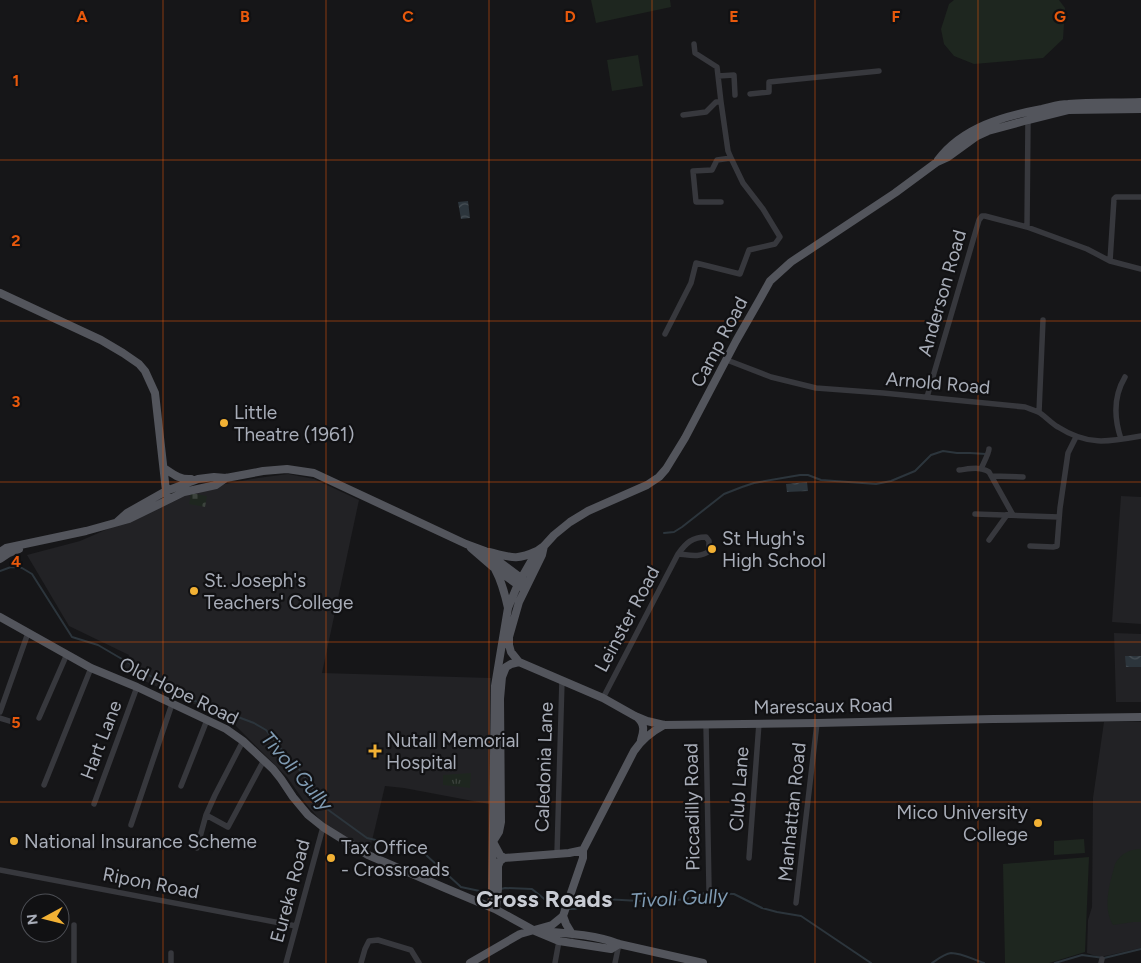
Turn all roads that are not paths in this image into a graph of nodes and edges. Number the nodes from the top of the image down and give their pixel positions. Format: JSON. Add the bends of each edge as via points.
{"nodes":[{"id":1,"x":694,"y":44,"type":"dead end"},
{"id":2,"x":879,"y":71,"type":"dead end"},
{"id":3,"x":718,"y":76,"type":"junction"},
{"id":4,"x":750,"y":94,"type":"dead end"},
{"id":5,"x":736,"y":95,"type":"dead end"},
{"id":6,"x":721,"y":102,"type":"junction"},
{"id":7,"x":1141,"y":102,"type":"edge"},
{"id":8,"x":1141,"y":109,"type":"edge"},
{"id":9,"x":683,"y":115,"type":"dead end"},
{"id":10,"x":1028,"y":120,"type":"junction"},
{"id":11,"x":731,"y":158,"type":"junction"},
{"id":12,"x":937,"y":162,"type":"junction"},
{"id":13,"x":1141,"y":197,"type":"edge"},
{"id":14,"x":721,"y":202,"type":"dead end"},
{"id":15,"x":1027,"y":227,"type":"junction"},
{"id":16,"x":1110,"y":261,"type":"junction"},
{"id":17,"x":1141,"y":269,"type":"edge"},
{"id":18,"x":1,"y":295,"type":"edge"},
{"id":19,"x":1043,"y":320,"type":"dead end"},
{"id":20,"x":665,"y":334,"type":"dead end"},
{"id":21,"x":727,"y":360,"type":"junction"},
{"id":22,"x":1125,"y":377,"type":"dead end"},
{"id":23,"x":927,"y":397,"type":"junction"},
{"id":24,"x":1039,"y":412,"type":"junction"},
{"id":25,"x":1141,"y":436,"type":"edge"},
{"id":26,"x":1076,"y":437,"type":"junction"},
{"id":27,"x":1121,"y":440,"type":"junction"},
{"id":28,"x":989,"y":449,"type":"dead end"},
{"id":29,"x":164,"y":468,"type":"junction"},
{"id":30,"x":982,"y":469,"type":"junction"},
{"id":31,"x":960,"y":470,"type":"dead end"},
{"id":32,"x":992,"y":476,"type":"junction"},
{"id":33,"x":226,"y":478,"type":"junction"},
{"id":34,"x":1023,"y":478,"type":"dead end"},
{"id":35,"x":198,"y":479,"type":"junction"},
{"id":36,"x":168,"y":495,"type":"junction"},
{"id":37,"x":975,"y":514,"type":"dead end"},
{"id":38,"x":1010,"y":515,"type":"junction"},
{"id":39,"x":1060,"y":517,"type":"junction"},
{"id":40,"x":44,"y":540,"type":"junction"},
{"id":41,"x":989,"y":540,"type":"dead end"},
{"id":42,"x":466,"y":544,"type":"junction"},
{"id":43,"x":544,"y":546,"type":"junction"},
{"id":44,"x":1030,"y":546,"type":"dead end"},
{"id":45,"x":537,"y":550,"type":"junction"},
{"id":46,"x":485,"y":551,"type":"junction"},
{"id":47,"x":0,"y":552,"type":"edge"},
{"id":48,"x":678,"y":554,"type":"junction"},
{"id":49,"x":0,"y":559,"type":"edge"},
{"id":50,"x":493,"y":567,"type":"junction"},
{"id":51,"x":519,"y":582,"type":"junction"},
{"id":52,"x":527,"y":586,"type":"junction"},
{"id":53,"x":508,"y":608,"type":"junction"},
{"id":54,"x":0,"y":617,"type":"edge"},
{"id":55,"x":28,"y":633,"type":"junction"},
{"id":56,"x":66,"y":654,"type":"junction"},
{"id":57,"x":519,"y":662,"type":"junction"},
{"id":58,"x":91,"y":668,"type":"junction"},
{"id":59,"x":562,"y":680,"type":"junction"},
{"id":60,"x":137,"y":687,"type":"junction"},
{"id":61,"x":603,"y":698,"type":"junction"},
{"id":62,"x":172,"y":704,"type":"junction"},
{"id":63,"x":0,"y":712,"type":"edge"},
{"id":64,"x":635,"y":716,"type":"junction"},
{"id":65,"x":1141,"y":717,"type":"edge"},
{"id":66,"x":0,"y":718,"type":"edge"},
{"id":67,"x":39,"y":718,"type":"dead end"},
{"id":68,"x":207,"y":720,"type":"junction"},
{"id":69,"x":16,"y":723,"type":"dead end"},
{"id":70,"x":759,"y":723,"type":"junction"},
{"id":71,"x":816,"y":723,"type":"junction"},
{"id":72,"x":706,"y":724,"type":"junction"},
{"id":73,"x":664,"y":725,"type":"junction"},
{"id":74,"x":243,"y":741,"type":"junction"},
{"id":75,"x":640,"y":741,"type":"junction"},
{"id":76,"x":264,"y":760,"type":"junction"},
{"id":77,"x":44,"y":785,"type":"dead end"},
{"id":78,"x":181,"y":786,"type":"dead end"},
{"id":79,"x":94,"y":804,"type":"dead end"},
{"id":80,"x":206,"y":815,"type":"junction"},
{"id":81,"x":131,"y":825,"type":"dead end"},
{"id":82,"x":323,"y":827,"type":"junction"},
{"id":83,"x":493,"y":842,"type":"junction"},
{"id":84,"x":197,"y":848,"type":"dead end"},
{"id":85,"x":583,"y":850,"type":"junction"},
{"id":86,"x":557,"y":854,"type":"junction"},
{"id":87,"x":504,"y":858,"type":"junction"},
{"id":88,"x":749,"y":858,"type":"dead end"},
{"id":89,"x":0,"y":870,"type":"edge"},
{"id":90,"x":708,"y":889,"type":"dead end"},
{"id":91,"x":495,"y":892,"type":"junction"},
{"id":92,"x":796,"y":903,"type":"dead end"},
{"id":93,"x":493,"y":908,"type":"junction"},
{"id":94,"x":565,"y":912,"type":"junction"},
{"id":95,"x":74,"y":925,"type":"dead end"},
{"id":96,"x":296,"y":926,"type":"junction"},
{"id":97,"x":535,"y":931,"type":"junction"},
{"id":98,"x":572,"y":934,"type":"junction"},
{"id":99,"x":559,"y":941,"type":"junction"},
{"id":100,"x":619,"y":944,"type":"junction"},
{"id":101,"x":171,"y":953,"type":"dead end"},
{"id":102,"x":74,"y":963,"type":"edge"},
{"id":103,"x":171,"y":963,"type":"edge"},
{"id":104,"x":286,"y":963,"type":"edge"},
{"id":105,"x":361,"y":963,"type":"edge"},
{"id":106,"x":420,"y":963,"type":"edge"},
{"id":107,"x":470,"y":963,"type":"edge"},
{"id":108,"x":555,"y":963,"type":"edge"},
{"id":109,"x":615,"y":963,"type":"edge"},
{"id":110,"x":704,"y":963,"type":"edge"}],
"edges":[{"from":1,"to":3,"type":"street","via":[[695,53],[717,67]]},
{"from":2,"to":4,"type":"street","via":[[769,82],[769,92]]},
{"from":3,"to":5,"type":"street","via":[[734,75]]},
{"from":3,"to":6,"type":"street"},
{"from":6,"to":9,"type":"street","via":[[716,102],[706,112]]},
{"from":6,"to":11,"type":"street"},
{"from":7,"to":12,"type":"main road","name":"Camp Road","via":[[1067,104],[993,121],[957,142]]},
{"from":8,"to":10,"type":"main road","name":"Camp Road","via":[[1068,110]]},
{"from":10,"to":12,"type":"main road","name":"Camp Road","via":[[977,136]]},
{"from":10,"to":15,"type":"street"},
{"from":11,"to":14,"type":"street","via":[[717,160],[712,170],[693,171],[696,202]]},
{"from":11,"to":20,"type":"street","via":[[743,183],[780,237],[775,244],[749,250],[740,274],[696,263],[691,282]]},
{"from":12,"to":21,"type":"main road","name":"Camp Road","via":[[790,262],[770,282]]},
{"from":13,"to":16,"type":"street","via":[[1114,199]]},
{"from":15,"to":16,"type":"street","name":"Anderson Road","via":[[1088,248]]},
{"from":15,"to":23,"type":"street","name":"Anderson Road","via":[[985,216],[979,219]]},
{"from":16,"to":17,"type":"street","name":"Anderson Road"},
{"from":18,"to":29,"type":"main road","via":[[100,340],[139,364],[155,393]]},
{"from":19,"to":24,"type":"street"},
{"from":21,"to":23,"type":"street","name":"Arnold Road","via":[[771,377],[816,388]]},
{"from":21,"to":43,"type":"main road","name":"Camp Road","via":[[685,438],[659,477],[588,511],[570,522]]},
{"from":22,"to":27,"type":"street","via":[[1115,414]]},
{"from":23,"to":24,"type":"street","name":"Arnold Road","via":[[1025,407]]},
{"from":24,"to":26,"type":"street","name":"Arnold Road"},
{"from":25,"to":27,"type":"street","name":"Arnold Road"},
{"from":26,"to":27,"type":"street","name":"Arnold Road","via":[[1103,442]]},
{"from":26,"to":39,"type":"street","via":[[1068,453]]},
{"from":28,"to":30,"type":"street"},
{"from":29,"to":35,"type":"main road","via":[[176,477]]},
{"from":29,"to":36,"type":"main road"},
{"from":30,"to":31,"type":"street"},
{"from":30,"to":32,"type":"street"},
{"from":32,"to":34,"type":"street"},
{"from":32,"to":38,"type":"street"},
{"from":33,"to":35,"type":"main road"},
{"from":33,"to":36,"type":"main road","via":[[216,484]]},
{"from":33,"to":42,"type":"main road","via":[[287,469],[314,473]]},
{"from":35,"to":36,"type":"main road","via":[[183,484]]},
{"from":36,"to":40,"type":"main road","via":[[129,519]]},
{"from":37,"to":38,"type":"street"},
{"from":38,"to":39,"type":"street"},
{"from":38,"to":41,"type":"street"},
{"from":39,"to":44,"type":"street","via":[[1057,546]]},
{"from":40,"to":47,"type":"main road"},
{"from":40,"to":49,"type":"main road"},
{"from":42,"to":46,"type":"main road"},
{"from":42,"to":50,"type":"main road"},
{"from":43,"to":45,"type":"main road","name":"Camp Road"},
{"from":43,"to":52,"type":"main road","name":"Camp Road"},
{"from":45,"to":46,"type":"main road","name":"Camp Road","via":[[515,558]]},
{"from":45,"to":51,"type":"main road"},
{"from":46,"to":51,"type":"main road"},
{"from":48,"to":48,"type":"street","via":[[694,538],[706,537],[709,541],[709,551],[704,555]]},
{"from":48,"to":61,"type":"street","name":"Leinster Road"},
{"from":50,"to":51,"type":"main road"},
{"from":50,"to":53,"type":"main road","via":[[500,578]]},
{"from":51,"to":52,"type":"main road"},
{"from":51,"to":53,"type":"main road"},
{"from":52,"to":57,"type":"main road","name":"Camp Road","via":[[509,637],[511,652]]},
{"from":53,"to":83,"type":"main road","via":[[494,686]]},
{"from":54,"to":55,"type":"main road","name":"Old Hope Road"},
{"from":55,"to":56,"type":"main road","name":"Old Hope Road"},
{"from":55,"to":63,"type":"street"},
{"from":56,"to":58,"type":"main road","name":"Old Hope Road"},
{"from":56,"to":67,"type":"street"},
{"from":57,"to":59,"type":"main road","name":"Marescaux Road"},
{"from":57,"to":83,"type":"main road","via":[[506,667],[502,677],[500,822]]},
{"from":58,"to":60,"type":"main road","name":"Old Hope Road"},
{"from":58,"to":77,"type":"street"},
{"from":59,"to":61,"type":"main road","name":"Marescaux Road"},
{"from":59,"to":86,"type":"street","name":"Caledonia Lane"},
{"from":60,"to":62,"type":"main road","name":"Old Hope Road"},
{"from":60,"to":79,"type":"street","name":"Hart Lane"},
{"from":61,"to":64,"type":"main road","name":"Marescaux Road"},
{"from":62,"to":68,"type":"main road","name":"Old Hope Road"},
{"from":62,"to":81,"type":"street"},
{"from":64,"to":73,"type":"main road","name":"Marescaux Road"},
{"from":64,"to":75,"type":"main road","via":[[644,727]]},
{"from":65,"to":71,"type":"main road","name":"Marescaux Road"},
{"from":66,"to":69,"type":"street"},
{"from":68,"to":74,"type":"main road","name":"Old Hope Road","via":[[226,728]]},
{"from":68,"to":78,"type":"street"},
{"from":70,"to":71,"type":"main road","name":"Marescaux Road"},
{"from":70,"to":72,"type":"main road","name":"Marescaux Road"},
{"from":70,"to":88,"type":"street","name":"Club Lane"},
{"from":71,"to":92,"type":"street","name":"Manhattan Road"},
{"from":72,"to":73,"type":"main road","name":"Marescaux Road"},
{"from":72,"to":90,"type":"street","name":"Piccadilly Road"},
{"from":73,"to":75,"type":"main road"},
{"from":74,"to":76,"type":"main road","name":"Old Hope Road"},
{"from":74,"to":80,"type":"street"},
{"from":75,"to":85,"type":"main road"},
{"from":76,"to":80,"type":"street","via":[[228,827]]},
{"from":76,"to":82,"type":"main road","name":"Old Hope Road","via":[[308,815]]},
{"from":80,"to":84,"type":"street"},
{"from":82,"to":93,"type":"main road","name":"Old Hope Road","via":[[368,855]]},
{"from":82,"to":96,"type":"street","name":"Eureka Road"},
{"from":83,"to":87,"type":"main road"},
{"from":83,"to":91,"type":"main road"},
{"from":85,"to":86,"type":"main road"},
{"from":85,"to":94,"type":"main road"},
{"from":86,"to":87,"type":"main road"},
{"from":87,"to":91,"type":"main road","via":[[498,866]]},
{"from":89,"to":96,"type":"street","name":"Ripon Road"},
{"from":91,"to":93,"type":"main road"},
{"from":93,"to":97,"type":"main road","name":"Old Hope Road"},
{"from":94,"to":97,"type":"main road","via":[[556,923]]},
{"from":94,"to":98,"type":"main road","via":[[566,924]]},
{"from":95,"to":102,"type":"street"},
{"from":96,"to":104,"type":"street","name":"Eureka Road"},
{"from":97,"to":98,"type":"main road"},
{"from":97,"to":99,"type":"main road","name":"Old Hope Road"},
{"from":97,"to":107,"type":"main road","via":[[520,934]]},
{"from":98,"to":100,"type":"main road"},
{"from":99,"to":100,"type":"main road","name":"Old Hope Road","via":[[611,948]]},
{"from":99,"to":108,"type":"street"},
{"from":100,"to":109,"type":"street"},
{"from":100,"to":110,"type":"main road"},
{"from":101,"to":103,"type":"street"},
{"from":105,"to":106,"type":"street","via":[[369,941],[378,940],[411,950]]}]}
